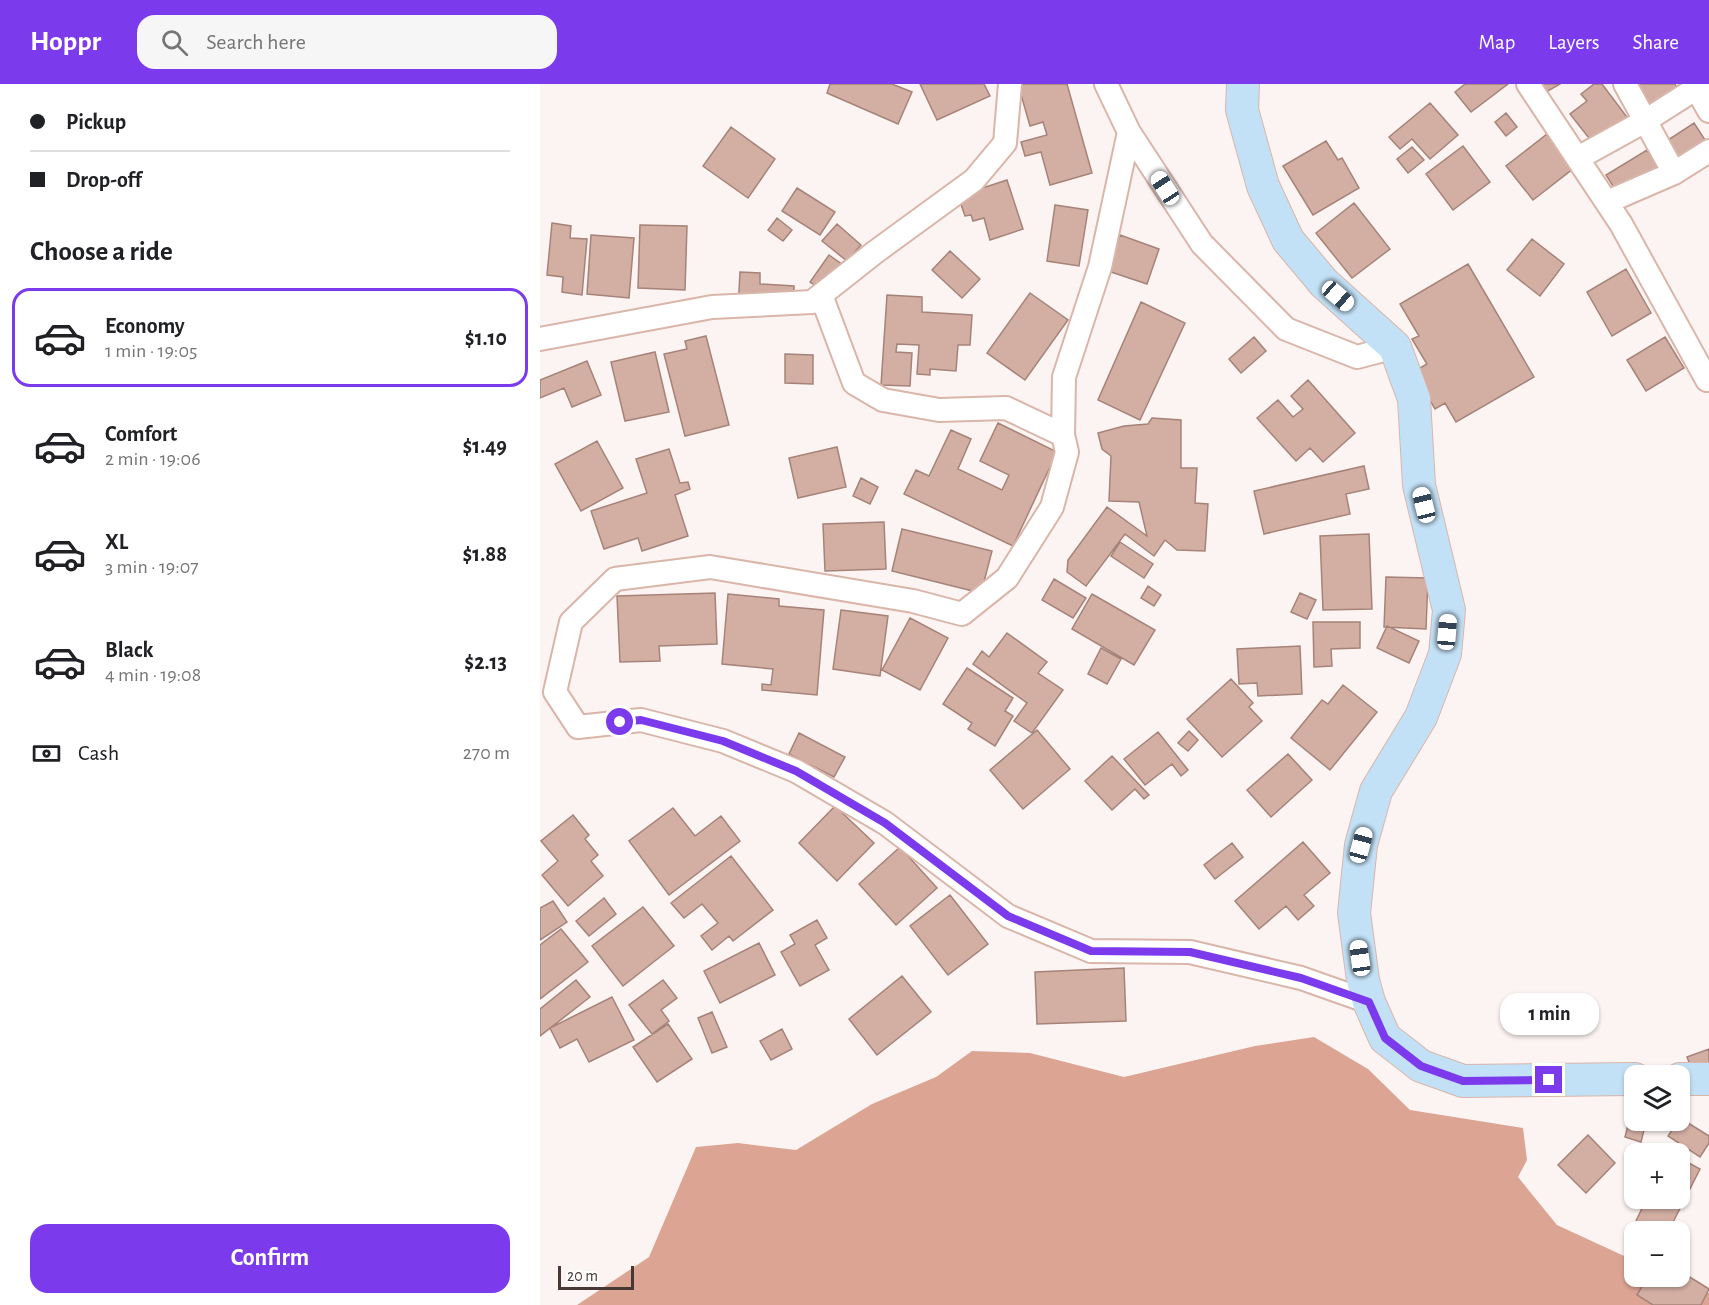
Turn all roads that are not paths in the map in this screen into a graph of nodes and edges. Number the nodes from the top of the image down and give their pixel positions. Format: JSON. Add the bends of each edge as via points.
{"nodes":[{"id":1,"x":1010,"y":84,"type":"edge"},
{"id":2,"x":1106,"y":84,"type":"edge"},
{"id":3,"x":1243,"y":84,"type":"edge"},
{"id":4,"x":1625,"y":84,"type":"edge"},
{"id":5,"x":1698,"y":85,"type":"edge"},
{"id":6,"x":1535,"y":86,"type":"edge"},
{"id":7,"x":1709,"y":111,"type":"edge"},
{"id":8,"x":1646,"y":121,"type":"junction"},
{"id":9,"x":1129,"y":132,"type":"junction"},
{"id":10,"x":1709,"y":151,"type":"edge"},
{"id":11,"x":1578,"y":158,"type":"junction"},
{"id":12,"x":1674,"y":173,"type":"junction"},
{"id":13,"x":1607,"y":202,"type":"junction"},
{"id":14,"x":821,"y":295,"type":"junction"},
{"id":15,"x":540,"y":339,"type":"edge"},
{"id":16,"x":1395,"y":347,"type":"junction"},
{"id":17,"x":1707,"y":380,"type":"dead end"},
{"id":18,"x":1064,"y":435,"type":"junction"},
{"id":19,"x":1369,"y":1002,"type":"junction"},
{"id":20,"x":1624,"y":1079,"type":"edge"},
{"id":21,"x":1690,"y":1079,"type":"edge"},
{"id":22,"x":1709,"y":1079,"type":"edge"}],
"edges":[{"from":1,"to":14,"type":"street","via":[[1005,143],[974,180]]},
{"from":2,"to":9,"type":"street"},
{"from":3,"to":16,"type":"main road","via":[[1242,110],[1263,186],[1288,240],[1324,283]]},
{"from":4,"to":8,"type":"street"},
{"from":5,"to":7,"type":"street"},
{"from":5,"to":8,"type":"street"},
{"from":6,"to":11,"type":"street"},
{"from":8,"to":11,"type":"street"},
{"from":8,"to":12,"type":"street"},
{"from":9,"to":16,"type":"street","via":[[1202,244],[1287,329],[1358,357]]},
{"from":9,"to":18,"type":"street","via":[[1100,267],[1064,377]]},
{"from":10,"to":12,"type":"street"},
{"from":11,"to":13,"type":"street"},
{"from":12,"to":13,"type":"street"},
{"from":13,"to":17,"type":"street"},
{"from":14,"to":15,"type":"street","via":[[812,302],[712,307]]},
{"from":14,"to":18,"type":"street","via":[[854,383],[884,400],[939,410],[1006,408]]},
{"from":16,"to":19,"type":"main road","via":[[1414,399],[1419,484],[1449,610],[1445,654],[1421,717],[1376,791],[1361,845],[1354,913]]},
{"from":18,"to":19,"type":"street","via":[[1067,452],[1052,507],[1007,578],[962,614],[903,599],[711,567],[615,579],[570,622],[555,692],[578,727],[641,720],[723,741],[796,771],[885,823],[1008,916],[1091,951],[1190,952],[1301,978]]},
{"from":19,"to":20,"type":"main road","via":[[1385,1038],[1421,1066],[1463,1081]]},
{"from":21,"to":22,"type":"main road"}]}
